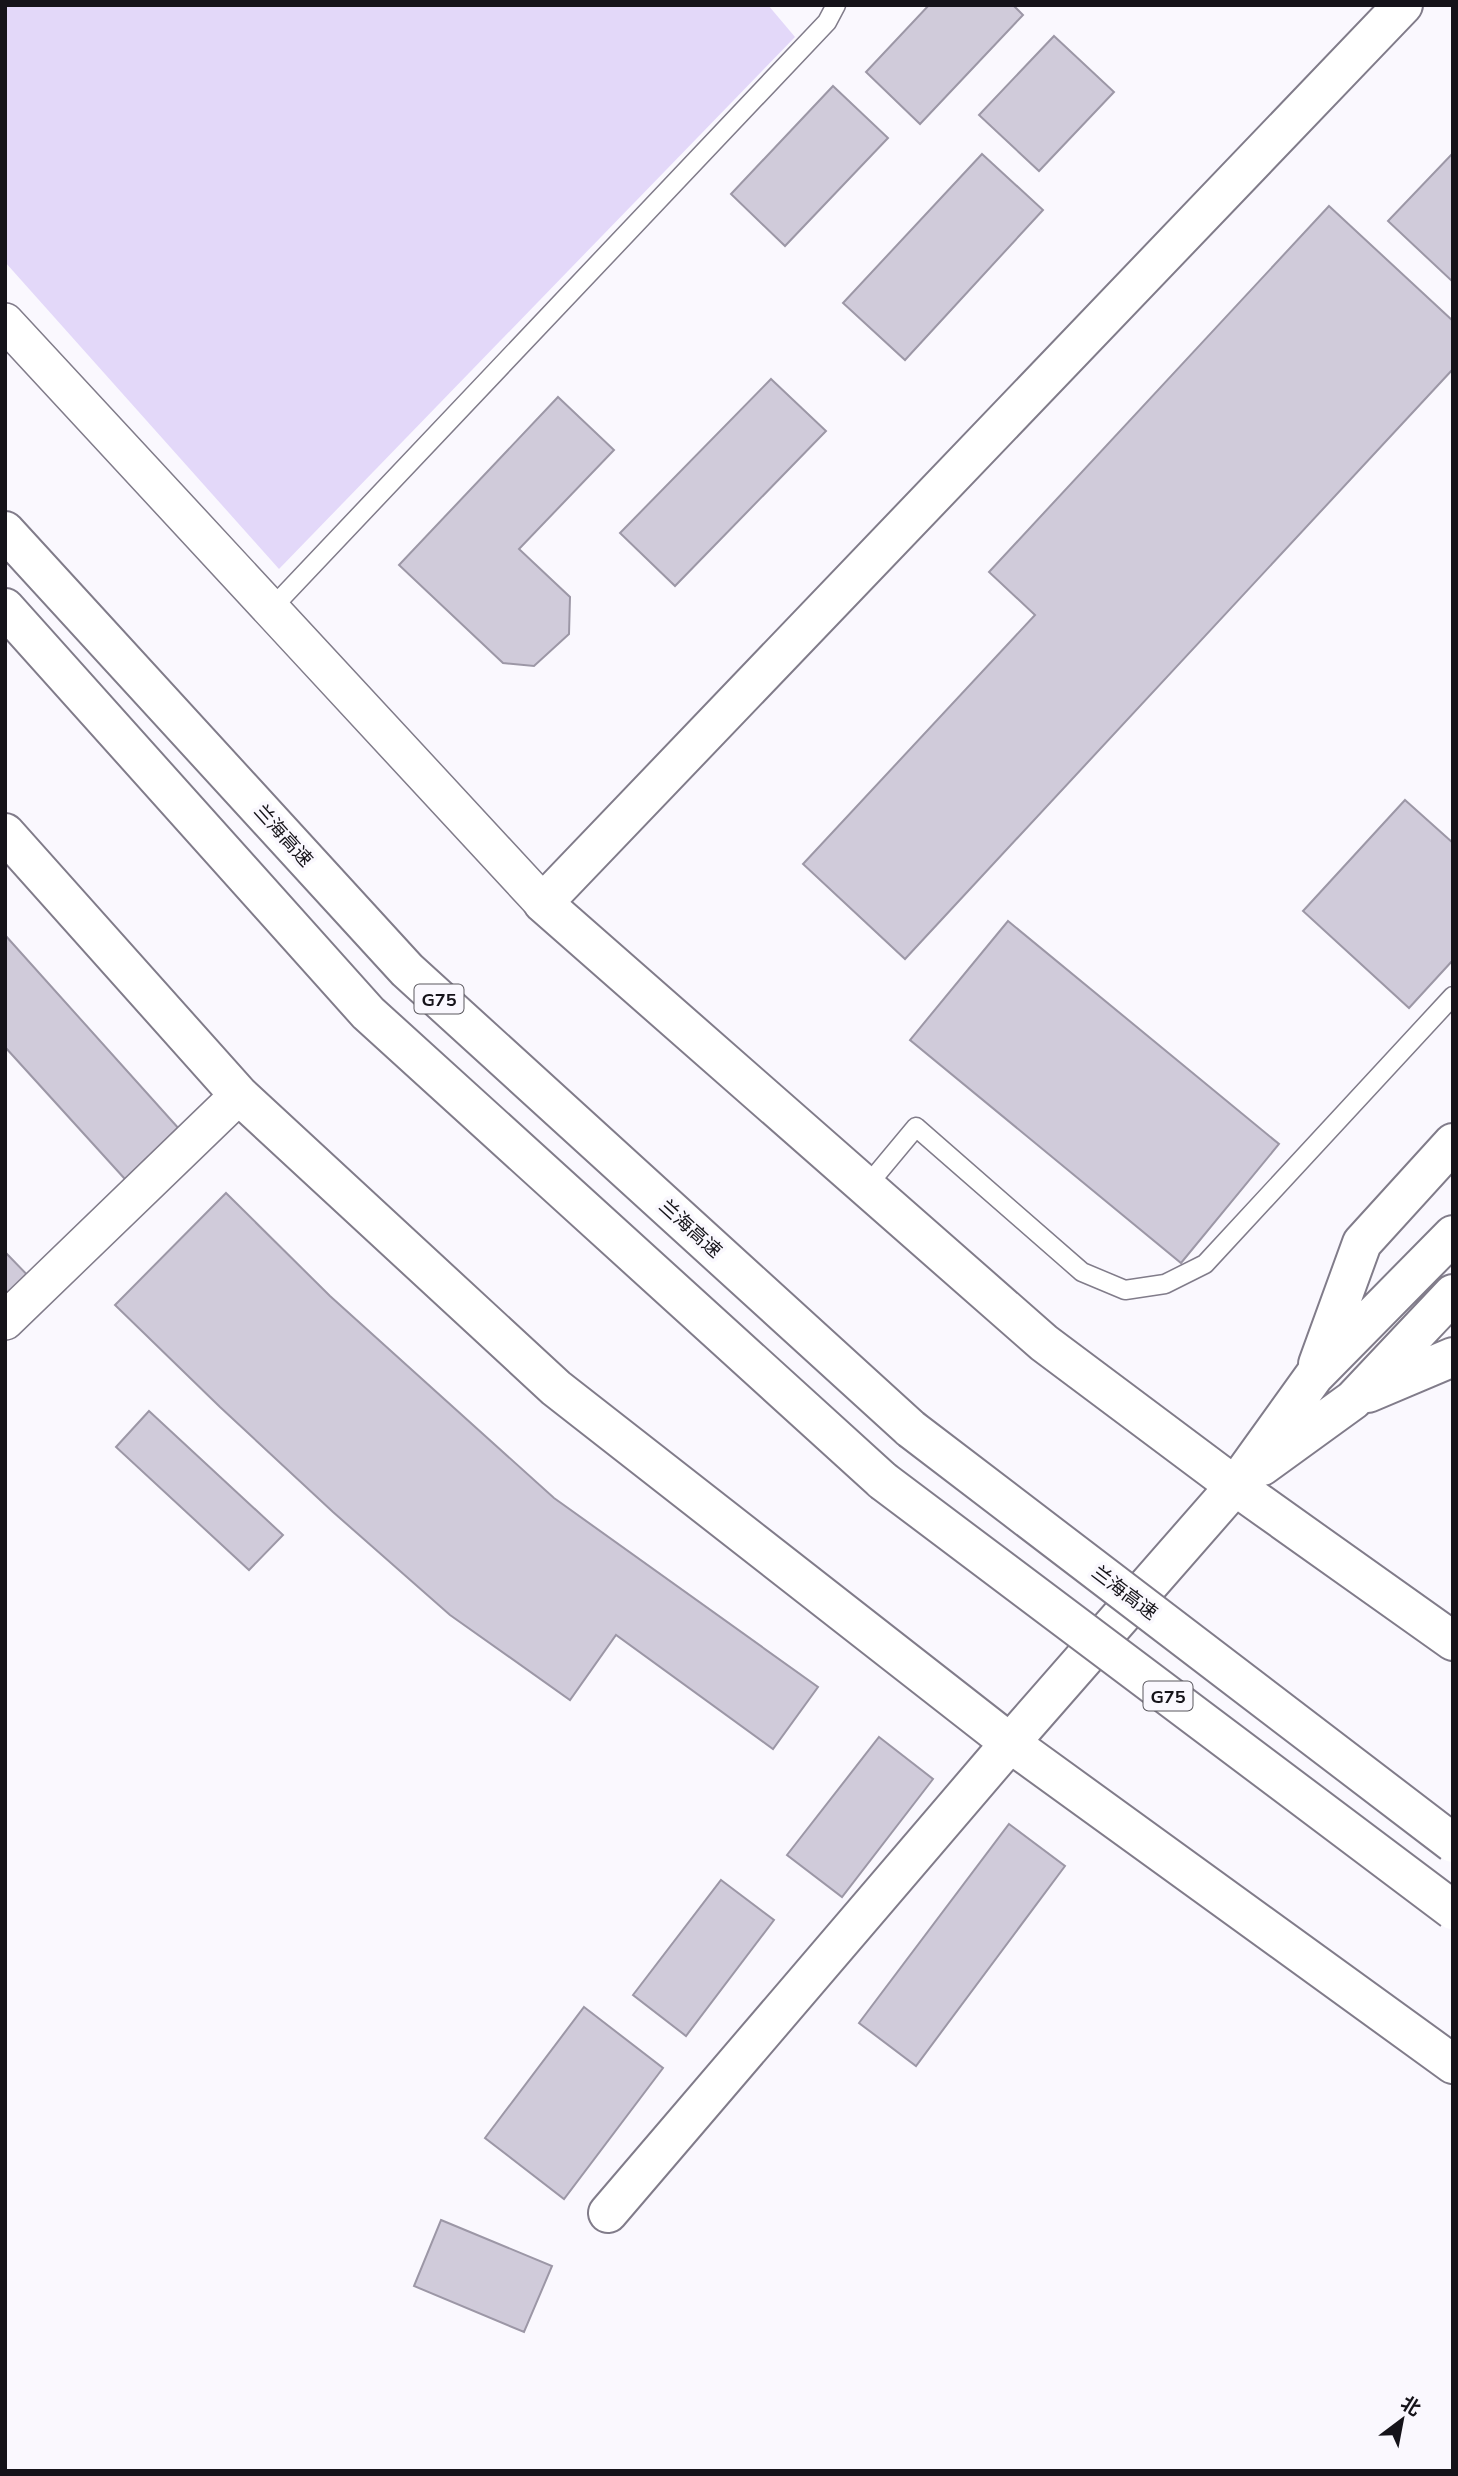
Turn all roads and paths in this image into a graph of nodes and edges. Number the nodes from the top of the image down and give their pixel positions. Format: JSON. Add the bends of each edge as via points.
{"nodes":[{"id":1,"x":836,"y":5,"type":"edge"},
{"id":2,"x":1403,"y":5,"type":"edge"},
{"id":3,"x":5,"y":323,"type":"edge"},
{"id":4,"x":5,"y":531,"type":"edge"},
{"id":5,"x":5,"y":608,"type":"edge"},
{"id":6,"x":271,"y":609,"type":"junction"},
{"id":7,"x":5,"y":833,"type":"edge"},
{"id":8,"x":543,"y":903,"type":"junction"},
{"id":9,"x":1453,"y":996,"type":"edge"},
{"id":10,"x":239,"y":1095,"type":"junction"},
{"id":11,"x":1453,"y":1143,"type":"edge"},
{"id":12,"x":866,"y":1187,"type":"junction"},
{"id":13,"x":1453,"y":1235,"type":"edge"},
{"id":14,"x":1453,"y":1294,"type":"edge"},
{"id":15,"x":5,"y":1321,"type":"edge"},
{"id":16,"x":1453,"y":1357,"type":"edge"},
{"id":17,"x":1314,"y":1376,"type":"junction"},
{"id":18,"x":1353,"y":1400,"type":"junction"},
{"id":19,"x":1235,"y":1486,"type":"junction"},
{"id":20,"x":1453,"y":1641,"type":"edge"},
{"id":21,"x":1010,"y":1743,"type":"junction"},
{"id":22,"x":1453,"y":1843,"type":"edge"},
{"id":23,"x":1453,"y":1910,"type":"edge"},
{"id":24,"x":1453,"y":2064,"type":"edge"},
{"id":25,"x":608,"y":2213,"type":"dead end"}],
"edges":[{"from":1,"to":6,"type":"lane","via":[[827,22]]},
{"from":2,"to":8,"type":"main road"},
{"from":3,"to":6,"type":"street"},
{"from":4,"to":22,"type":"main road","name":"兰海高速","number":"G75","bridge":true,"via":[[407,970],[911,1429]]},
{"from":5,"to":23,"type":"main road","number":"G75","bridge":true,"via":[[368,1013],[883,1481]]},
{"from":6,"to":8,"type":"street"},
{"from":7,"to":10,"type":"main road"},
{"from":8,"to":12,"type":"main road"},
{"from":9,"to":12,"type":"lane","via":[[1205,1264],[1165,1284],[1125,1290],[1082,1272],[916,1127]]},
{"from":10,"to":15,"type":"street"},
{"from":10,"to":21,"type":"main road","via":[[556,1388]]},
{"from":11,"to":17,"type":"main road","via":[[1362,1242]]},
{"from":12,"to":19,"type":"main road","via":[[1044,1343]]},
{"from":13,"to":17,"type":"main road"},
{"from":14,"to":18,"type":"main road"},
{"from":16,"to":18,"type":"main road"},
{"from":17,"to":19,"type":"main road"},
{"from":18,"to":19,"type":"main road"},
{"from":19,"to":20,"type":"main road"},
{"from":19,"to":21,"type":"main road"},
{"from":21,"to":24,"type":"main road"},
{"from":21,"to":25,"type":"main road"}]}
